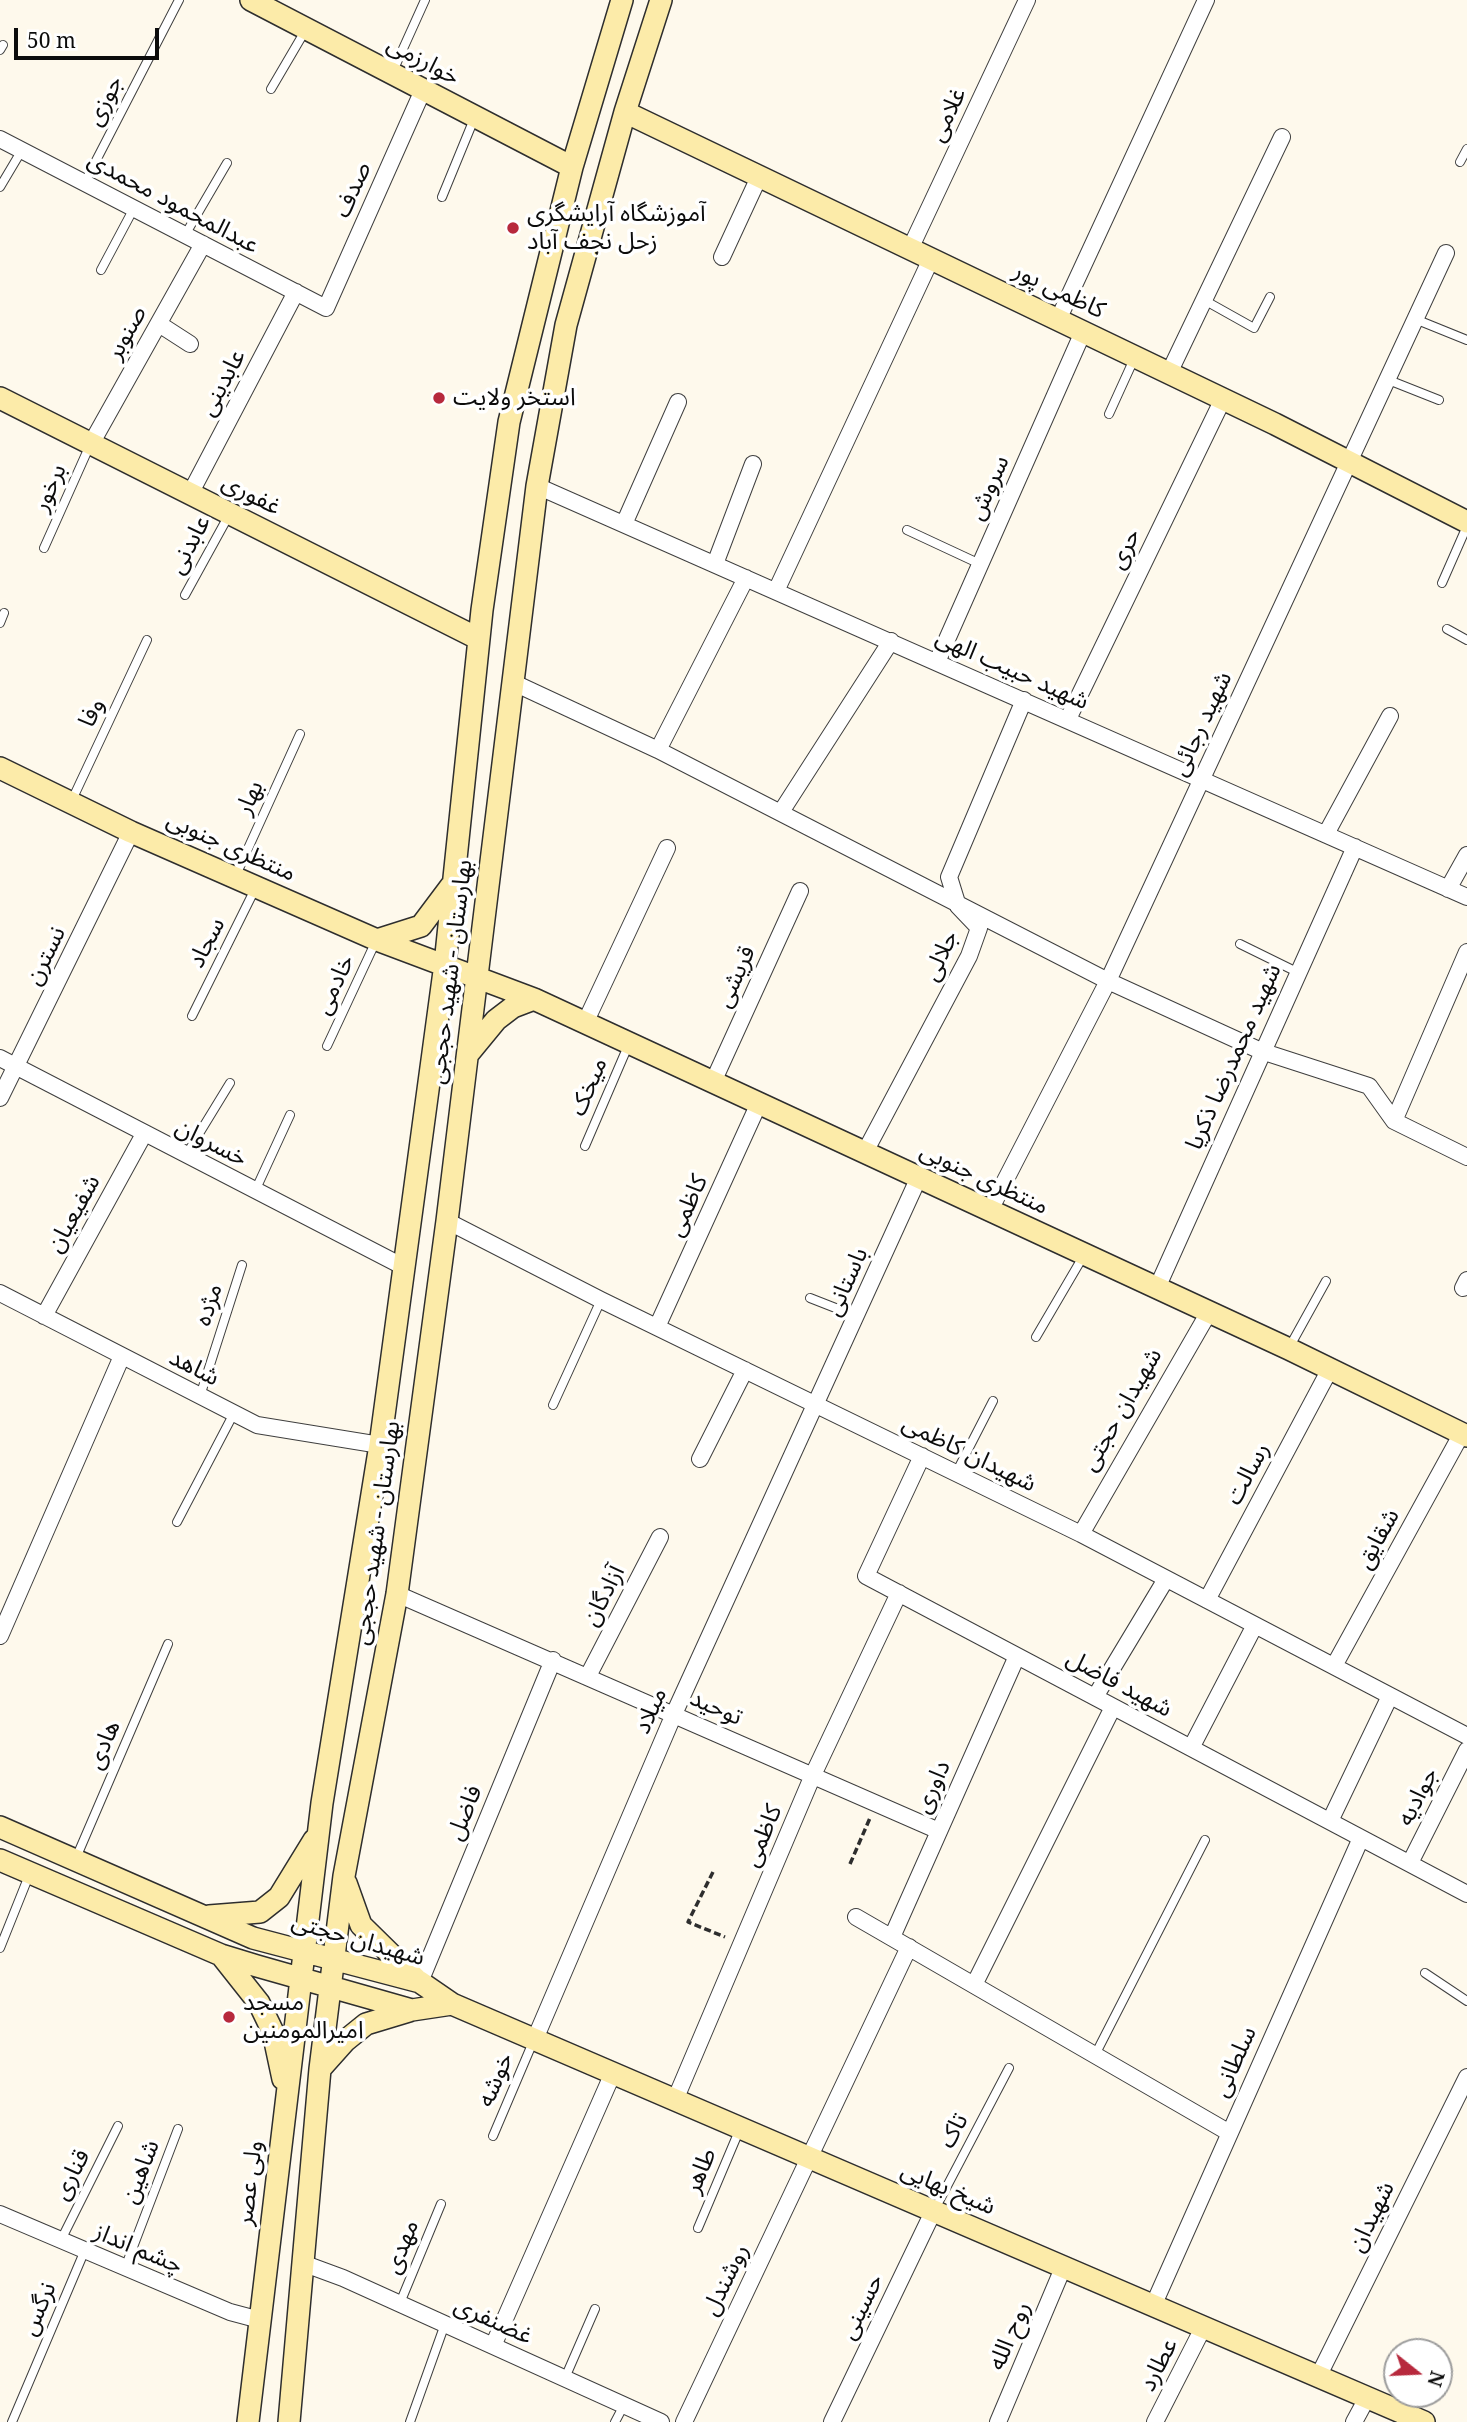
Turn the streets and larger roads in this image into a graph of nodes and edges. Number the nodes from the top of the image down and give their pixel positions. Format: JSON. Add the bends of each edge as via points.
{"nodes":[{"id":1,"x":251,"y":0,"type":"edge"},
{"id":2,"x":622,"y":0,"type":"edge"},
{"id":3,"x":661,"y":0,"type":"edge"},
{"id":4,"x":1027,"y":0,"type":"edge"},
{"id":5,"x":1206,"y":0,"type":"edge"},
{"id":6,"x":423,"y":90,"type":"junction"},
{"id":7,"x":625,"y":112,"type":"junction"},
{"id":8,"x":1282,"y":136,"type":"dead end"},
{"id":9,"x":0,"y":139,"type":"edge"},
{"id":10,"x":572,"y":167,"type":"junction"},
{"id":11,"x":759,"y":177,"type":"junction"},
{"id":12,"x":203,"y":244,"type":"junction"},
{"id":13,"x":910,"y":249,"type":"junction"},
{"id":14,"x":1446,"y":253,"type":"dead end"},
{"id":15,"x":722,"y":257,"type":"dead end"},
{"id":16,"x":930,"y":259,"type":"junction"},
{"id":17,"x":296,"y":292,"type":"junction"},
{"id":18,"x":326,"y":308,"type":"joint"},
{"id":19,"x":1058,"y":320,"type":"junction"},
{"id":20,"x":159,"y":324,"type":"junction"},
{"id":21,"x":1083,"y":332,"type":"junction"},
{"id":22,"x":190,"y":344,"type":"dead end"},
{"id":23,"x":1169,"y":373,"type":"junction"},
{"id":24,"x":0,"y":398,"type":"edge"},
{"id":25,"x":1223,"y":399,"type":"junction"},
{"id":26,"x":678,"y":402,"type":"dead end"},
{"id":27,"x":91,"y":444,"type":"junction"},
{"id":28,"x":1348,"y":461,"type":"junction"},
{"id":29,"x":752,"y":464,"type":"dead end"},
{"id":30,"x":537,"y":486,"type":"junction"},
{"id":31,"x":190,"y":494,"type":"junction"},
{"id":32,"x":624,"y":524,"type":"junction"},
{"id":33,"x":1467,"y":524,"type":"edge"},
{"id":34,"x":715,"y":564,"type":"junction"},
{"id":35,"x":746,"y":578,"type":"junction"},
{"id":36,"x":776,"y":591,"type":"junction"},
{"id":37,"x":479,"y":639,"type":"junction"},
{"id":38,"x":891,"y":641,"type":"junction"},
{"id":39,"x":937,"y":662,"type":"junction"},
{"id":40,"x":512,"y":682,"type":"junction"},
{"id":41,"x":1024,"y":700,"type":"junction"},
{"id":42,"x":1390,"y":716,"type":"dead end"},
{"id":43,"x":1068,"y":719,"type":"junction"},
{"id":44,"x":658,"y":750,"type":"junction"},
{"id":45,"x":0,"y":768,"type":"edge"},
{"id":46,"x":1202,"y":778,"type":"junction"},
{"id":47,"x":781,"y":812,"type":"junction"},
{"id":48,"x":131,"y":832,"type":"junction"},
{"id":49,"x":1326,"y":834,"type":"junction"},
{"id":50,"x":1355,"y":847,"type":"junction"},
{"id":51,"x":667,"y":848,"type":"dead end"},
{"id":52,"x":1467,"y":855,"type":"edge"},
{"id":53,"x":453,"y":884,"type":"junction"},
{"id":54,"x":1448,"y":889,"type":"junction"},
{"id":55,"x":800,"y":891,"type":"dead end"},
{"id":56,"x":1467,"y":897,"type":"edge"},
{"id":57,"x":958,"y":906,"type":"junction"},
{"id":58,"x":377,"y":940,"type":"junction"},
{"id":59,"x":1467,"y":953,"type":"edge"},
{"id":60,"x":445,"y":964,"type":"junction"},
{"id":61,"x":476,"y":976,"type":"junction"},
{"id":62,"x":1108,"y":981,"type":"junction"},
{"id":63,"x":534,"y":999,"type":"junction"},
{"id":64,"x":585,"y":1023,"type":"junction"},
{"id":65,"x":1261,"y":1051,"type":"junction"},
{"id":66,"x":468,"y":1054,"type":"junction"},
{"id":67,"x":0,"y":1058,"type":"edge"},
{"id":68,"x":17,"y":1066,"type":"junction"},
{"id":69,"x":713,"y":1082,"type":"junction"},
{"id":70,"x":0,"y":1098,"type":"edge"},
{"id":71,"x":760,"y":1103,"type":"junction"},
{"id":72,"x":1394,"y":1121,"type":"junction"},
{"id":73,"x":144,"y":1133,"type":"junction"},
{"id":74,"x":866,"y":1152,"type":"junction"},
{"id":75,"x":1467,"y":1157,"type":"edge"},
{"id":76,"x":919,"y":1177,"type":"junction"},
{"id":77,"x":990,"y":1210,"type":"junction"},
{"id":78,"x":447,"y":1221,"type":"junction"},
{"id":79,"x":402,"y":1266,"type":"junction"},
{"id":80,"x":1157,"y":1288,"type":"junction"},
{"id":81,"x":0,"y":1293,"type":"edge"},
{"id":82,"x":1209,"y":1312,"type":"junction"},
{"id":83,"x":44,"y":1315,"type":"junction"},
{"id":84,"x":657,"y":1327,"type":"junction"},
{"id":85,"x":121,"y":1356,"type":"junction"},
{"id":86,"x":1330,"y":1369,"type":"junction"},
{"id":87,"x":745,"y":1370,"type":"junction"},
{"id":88,"x":817,"y":1405,"type":"junction"},
{"id":89,"x":1464,"y":1435,"type":"edge"},
{"id":90,"x":380,"y":1444,"type":"junction"},
{"id":91,"x":922,"y":1456,"type":"junction"},
{"id":92,"x":701,"y":1459,"type":"dead end"},
{"id":93,"x":1081,"y":1534,"type":"junction"},
{"id":94,"x":660,"y":1537,"type":"dead end"},
{"id":95,"x":1166,"y":1578,"type":"junction"},
{"id":96,"x":899,"y":1593,"type":"junction"},
{"id":97,"x":397,"y":1594,"type":"junction"},
{"id":98,"x":1207,"y":1600,"type":"junction"},
{"id":99,"x":1255,"y":1625,"type":"junction"},
{"id":100,"x":0,"y":1636,"type":"edge"},
{"id":101,"x":1017,"y":1656,"type":"junction"},
{"id":102,"x":553,"y":1660,"type":"junction"},
{"id":103,"x":1334,"y":1666,"type":"junction"},
{"id":104,"x":588,"y":1676,"type":"junction"},
{"id":105,"x":1390,"y":1696,"type":"junction"},
{"id":106,"x":1095,"y":1697,"type":"junction"},
{"id":107,"x":1113,"y":1707,"type":"junction"},
{"id":108,"x":674,"y":1714,"type":"junction"},
{"id":109,"x":1467,"y":1736,"type":"edge"},
{"id":110,"x":1191,"y":1748,"type":"junction"},
{"id":111,"x":1467,"y":1750,"type":"edge"},
{"id":112,"x":813,"y":1775,"type":"junction"},
{"id":113,"x":323,"y":1803,"type":"junction"},
{"id":114,"x":1330,"y":1821,"type":"junction"},
{"id":115,"x":0,"y":1827,"type":"edge"},
{"id":116,"x":939,"y":1831,"type":"junction"},
{"id":117,"x":1361,"y":1838,"type":"junction"},
{"id":118,"x":0,"y":1860,"type":"edge"},
{"id":119,"x":1409,"y":1863,"type":"junction"},
{"id":120,"x":344,"y":1876,"type":"junction"},
{"id":121,"x":1467,"y":1894,"type":"edge"},
{"id":122,"x":199,"y":1916,"type":"junction"},
{"id":123,"x":856,"y":1917,"type":"dead end"},
{"id":124,"x":892,"y":1937,"type":"junction"},
{"id":125,"x":909,"y":1947,"type":"junction"},
{"id":126,"x":307,"y":1951,"type":"junction"},
{"id":127,"x":221,"y":1955,"type":"junction"},
{"id":128,"x":334,"y":1959,"type":"junction"},
{"id":129,"x":302,"y":1980,"type":"junction"},
{"id":130,"x":420,"y":1982,"type":"junction"},
{"id":131,"x":974,"y":1985,"type":"junction"},
{"id":132,"x":331,"y":1987,"type":"junction"},
{"id":133,"x":452,"y":2004,"type":"junction"},
{"id":134,"x":412,"y":2010,"type":"junction"},
{"id":135,"x":535,"y":2039,"type":"junction"},
{"id":136,"x":320,"y":2069,"type":"junction"},
{"id":137,"x":613,"y":2073,"type":"junction"},
{"id":138,"x":1467,"y":2077,"type":"edge"},
{"id":139,"x":287,"y":2098,"type":"junction"},
{"id":140,"x":676,"y":2100,"type":"junction"},
{"id":141,"x":1228,"y":2132,"type":"junction"},
{"id":142,"x":810,"y":2158,"type":"junction"},
{"id":143,"x":933,"y":2211,"type":"junction"},
{"id":144,"x":0,"y":2214,"type":"edge"},
{"id":145,"x":305,"y":2264,"type":"junction"},
{"id":146,"x":1063,"y":2268,"type":"junction"},
{"id":147,"x":1153,"y":2306,"type":"junction"},
{"id":148,"x":260,"y":2319,"type":"junction"},
{"id":149,"x":1203,"y":2328,"type":"junction"},
{"id":150,"x":493,"y":2346,"type":"junction"},
{"id":151,"x":1318,"y":2378,"type":"junction"},
{"id":152,"x":1367,"y":2398,"type":"junction"},
{"id":153,"x":248,"y":2422,"type":"edge"},
{"id":154,"x":289,"y":2422,"type":"edge"},
{"id":155,"x":660,"y":2422,"type":"edge"},
{"id":156,"x":684,"y":2422,"type":"edge"},
{"id":157,"x":832,"y":2422,"type":"edge"},
{"id":158,"x":998,"y":2422,"type":"edge"},
{"id":159,"x":1155,"y":2422,"type":"edge"},
{"id":160,"x":1354,"y":2422,"type":"edge"},
{"id":161,"x":1424,"y":2422,"type":"edge"}],
"edges":[{"from":1,"to":6,"type":"main road","name":"خوارزمی"},
{"from":2,"to":10,"type":"main road","name":"بهارستان - شهید حججی"},
{"from":3,"to":7,"type":"main road","name":"بهارستان - شهید حججی"},
{"from":4,"to":13,"type":"street","name":"غلامی"},
{"from":5,"to":19,"type":"street"},
{"from":6,"to":10,"type":"main road","name":"خوارزمی"},
{"from":6,"to":18,"type":"street","name":"صدف"},
{"from":7,"to":11,"type":"main road","name":"کاظمی پور"},
{"from":7,"to":30,"type":"main road","name":"بهارستان - شهید حججی","via":[[566,325]]},
{"from":8,"to":23,"type":"street"},
{"from":9,"to":12,"type":"street","name":"عبدالمحمود محمدی"},
{"from":10,"to":37,"type":"main road","name":"بهارستان - شهید حججی","via":[[509,422]]},
{"from":11,"to":13,"type":"main road","name":"کاظمی پور"},
{"from":11,"to":15,"type":"street"},
{"from":12,"to":17,"type":"street","name":"عبدالمحمود محمدی"},
{"from":12,"to":20,"type":"street","name":"صنوبر"},
{"from":13,"to":16,"type":"main road","name":"کاظمی پور"},
{"from":14,"to":28,"type":"street","name":"شهید رجائی"},
{"from":16,"to":19,"type":"main road","name":"کاظمی پور"},
{"from":16,"to":36,"type":"street"},
{"from":17,"to":18,"type":"street","name":"عبدالمحمود محمدی"},
{"from":17,"to":31,"type":"street","name":"عابدینی"},
{"from":19,"to":21,"type":"main road","name":"کاظمی پور"},
{"from":20,"to":22,"type":"street"},
{"from":20,"to":27,"type":"street","name":"صنوبر"},
{"from":21,"to":23,"type":"main road","name":"کاظمی پور"},
{"from":21,"to":39,"type":"street","name":"سروش"},
{"from":23,"to":25,"type":"main road","name":"کاظمی پور"},
{"from":24,"to":27,"type":"main road","name":"غفوری"},
{"from":25,"to":28,"type":"main road","name":"کاظمی پور"},
{"from":25,"to":43,"type":"street","name":"حری"},
{"from":26,"to":32,"type":"street"},
{"from":27,"to":31,"type":"main road","name":"غفوری"},
{"from":28,"to":33,"type":"main road","name":"کاظمی پور"},
{"from":28,"to":46,"type":"street","name":"شهید رجائی"},
{"from":29,"to":34,"type":"street"},
{"from":30,"to":32,"type":"street","name":"شهید حبیب الهی"},
{"from":30,"to":40,"type":"main road","name":"بهارستان - شهید حججی"},
{"from":31,"to":37,"type":"main road","name":"غفوری"},
{"from":32,"to":34,"type":"street","name":"شهید حبیب الهی"},
{"from":34,"to":35,"type":"street","name":"شهید حبیب الهی"},
{"from":35,"to":36,"type":"street","name":"شهید حبیب الهی"},
{"from":35,"to":44,"type":"street"},
{"from":36,"to":38,"type":"street","name":"شهید حبیب الهی"},
{"from":37,"to":53,"type":"main road","name":"بهارستان - شهید حججی"},
{"from":38,"to":39,"type":"street","name":"شهید حبیب الهی"},
{"from":38,"to":47,"type":"street"},
{"from":39,"to":41,"type":"street","name":"شهید حبیب الهی"},
{"from":40,"to":44,"type":"street"},
{"from":40,"to":61,"type":"main road","name":"بهارستان - شهید حججی"},
{"from":41,"to":43,"type":"street","name":"شهید حبیب الهی"},
{"from":41,"to":57,"type":"street","name":"جلالی","via":[[949,877]]},
{"from":42,"to":49,"type":"street"},
{"from":43,"to":46,"type":"street","name":"شهید حبیب الهی"},
{"from":44,"to":47,"type":"street"},
{"from":45,"to":48,"type":"main road","name":"منتظری جنوبی"},
{"from":46,"to":49,"type":"street","name":"شهید حبیب الهی"},
{"from":46,"to":62,"type":"street","name":"شهید رجائی"},
{"from":47,"to":57,"type":"street"},
{"from":48,"to":58,"type":"main road","name":"منتظری جنوبی"},
{"from":48,"to":68,"type":"street","name":"نسترن"},
{"from":49,"to":50,"type":"street","name":"شهید حبیب الهی"},
{"from":50,"to":54,"type":"street","name":"شهید حبیب الهی"},
{"from":50,"to":65,"type":"street","name":"شهید محمدرضا ذکریا"},
{"from":51,"to":64,"type":"street"},
{"from":52,"to":54,"type":"street"},
{"from":53,"to":58,"type":"main road","via":[[421,926]]},
{"from":53,"to":60,"type":"main road","name":"بهارستان - شهید حججی"},
{"from":54,"to":56,"type":"street","name":"شهید حبیب الهی"},
{"from":55,"to":69,"type":"street","name":"قریشی"},
{"from":57,"to":62,"type":"street"},
{"from":57,"to":74,"type":"street","name":"جلالی","via":[[979,928],[970,956]]},
{"from":58,"to":60,"type":"main road","name":"منتظری جنوبی"},
{"from":59,"to":72,"type":"street"},
{"from":60,"to":61,"type":"main road","name":"منتظری جنوبی"},
{"from":60,"to":79,"type":"main road","name":"بهارستان - شهید حججی"},
{"from":61,"to":63,"type":"main road","name":"منتظری جنوبی"},
{"from":61,"to":66,"type":"main road","name":"بهارستان - شهید حججی"},
{"from":62,"to":65,"type":"street"},
{"from":62,"to":77,"type":"street","name":"شهید رجائی"},
{"from":63,"to":64,"type":"main road","name":"منتظری جنوبی"},
{"from":63,"to":66,"type":"main road","via":[[496,1020]]},
{"from":64,"to":69,"type":"main road","name":"منتظری جنوبی"},
{"from":65,"to":72,"type":"street","via":[[1369,1086]]},
{"from":65,"to":80,"type":"street","name":"شهید محمدرضا ذکریا"},
{"from":66,"to":78,"type":"main road","name":"بهارستان - شهید حججی"},
{"from":67,"to":68,"type":"street","name":"خسروان"},
{"from":68,"to":70,"type":"street","name":"نسترن"},
{"from":68,"to":73,"type":"street","name":"خسروان"},
{"from":69,"to":71,"type":"main road","name":"منتظری جنوبی"},
{"from":71,"to":74,"type":"main road","name":"منتظری جنوبی"},
{"from":71,"to":84,"type":"street","name":"کاظمی"},
{"from":72,"to":75,"type":"street"},
{"from":73,"to":79,"type":"street","name":"خسروان"},
{"from":73,"to":83,"type":"street","name":"شفیعیان"},
{"from":74,"to":76,"type":"main road","name":"منتظری جنوبی"},
{"from":76,"to":77,"type":"main road","name":"منتظری جنوبی"},
{"from":76,"to":88,"type":"street","name":"باستانی"},
{"from":77,"to":80,"type":"main road","name":"منتظری جنوبی"},
{"from":78,"to":84,"type":"street","name":"شهیدان کاظمی"},
{"from":78,"to":97,"type":"main road","name":"بهارستان - شهید حججی"},
{"from":79,"to":90,"type":"main road","name":"بهارستان - شهید حججی"},
{"from":80,"to":82,"type":"main road","name":"منتظری جنوبی"},
{"from":81,"to":83,"type":"street","name":"شاهد"},
{"from":82,"to":86,"type":"main road","name":"منتظری جنوبی"},
{"from":82,"to":93,"type":"street","name":"شهیدان حجتی"},
{"from":83,"to":85,"type":"street","name":"شاهد"},
{"from":84,"to":87,"type":"street","name":"شهیدان کاظمی"},
{"from":85,"to":90,"type":"street","name":"شاهد","via":[[257,1425]]},
{"from":85,"to":100,"type":"street"},
{"from":86,"to":89,"type":"main road","name":"منتظری جنوبی"},
{"from":86,"to":98,"type":"street","name":"رسالت"},
{"from":87,"to":88,"type":"street","name":"شهیدان کاظمی"},
{"from":87,"to":92,"type":"street"},
{"from":88,"to":91,"type":"street","name":"شهیدان کاظمی"},
{"from":88,"to":108,"type":"street","name":"میلاد"},
{"from":89,"to":103,"type":"street","name":"شقایق"},
{"from":90,"to":113,"type":"main road","name":"بهارستان - شهید حججی"},
{"from":91,"to":93,"type":"street","name":"شهیدان کاظمی"},
{"from":91,"to":96,"type":"street","name":"شهید فاضل","via":[[866,1576]]},
{"from":93,"to":95,"type":"street","name":"شهیدان کاظمی"},
{"from":94,"to":104,"type":"street","name":"آزادگان"},
{"from":95,"to":98,"type":"street","name":"شهیدان کاظمی"},
{"from":95,"to":106,"type":"street"},
{"from":96,"to":101,"type":"street","name":"شهید فاضل"},
{"from":96,"to":112,"type":"street","name":"کاظمی"},
{"from":97,"to":102,"type":"street","name":"توحید"},
{"from":97,"to":120,"type":"main road","name":"بهارستان - شهید حججی"},
{"from":98,"to":99,"type":"street","name":"شهیدان کاظمی"},
{"from":99,"to":103,"type":"street","name":"شهیدان کاظمی"},
{"from":99,"to":110,"type":"street"},
{"from":101,"to":106,"type":"street","name":"شهید فاضل"},
{"from":101,"to":116,"type":"street","name":"داوری"},
{"from":102,"to":104,"type":"street","name":"توحید"},
{"from":102,"to":130,"type":"street","name":"فاضل"},
{"from":103,"to":105,"type":"street","name":"شهیدان کاظمی"},
{"from":104,"to":108,"type":"street","name":"توحید"},
{"from":105,"to":109,"type":"street","name":"شهیدان کاظمی"},
{"from":105,"to":114,"type":"street"},
{"from":106,"to":107,"type":"street","name":"شهید فاضل"},
{"from":107,"to":110,"type":"street","name":"شهید فاضل"},
{"from":107,"to":131,"type":"street"},
{"from":108,"to":112,"type":"street","name":"توحید"},
{"from":108,"to":135,"type":"street","name":"میلاد"},
{"from":110,"to":114,"type":"street","name":"شهید فاضل"},
{"from":111,"to":119,"type":"street","name":"جوادیه"},
{"from":112,"to":116,"type":"street","name":"توحید"},
{"from":112,"to":140,"type":"street","name":"کاظمی"},
{"from":113,"to":122,"type":"main road","via":[[314,1840],[279,1897],[260,1912]]},
{"from":113,"to":126,"type":"main road","name":"بهارستان - شهید حججی"},
{"from":114,"to":117,"type":"street","name":"شهید فاضل"},
{"from":115,"to":122,"type":"main road","name":"شهیدان حجتی"},
{"from":116,"to":124,"type":"street","name":"داوری"},
{"from":117,"to":119,"type":"street","name":"شهید فاضل"},
{"from":117,"to":141,"type":"street","name":"سلطانی"},
{"from":118,"to":127,"type":"main road","name":"شهیدان حجتی"},
{"from":119,"to":121,"type":"street","name":"شهید فاضل"},
{"from":120,"to":128,"type":"main road","name":"بهارستان - شهید حججی"},
{"from":120,"to":130,"type":"main road","via":[[360,1925]]},
{"from":122,"to":126,"type":"main road","name":"شهیدان حجتی","via":[[253,1938]]},
{"from":123,"to":124,"type":"street"},
{"from":124,"to":125,"type":"street"},
{"from":125,"to":131,"type":"street"},
{"from":125,"to":142,"type":"street"},
{"from":126,"to":128,"type":"main road","name":"شهیدان حجتی"},
{"from":126,"to":129,"type":"main road","name":"ولی عصر"},
{"from":127,"to":129,"type":"main road","name":"شهیدان حجتی"},
{"from":127,"to":139,"type":"main road","via":[[259,2003],[273,2032]]},
{"from":128,"to":130,"type":"main road","name":"شهیدان حجتی"},
{"from":128,"to":132,"type":"main road"},
{"from":129,"to":132,"type":"main road","name":"شهیدان حجتی"},
{"from":129,"to":139,"type":"main road","name":"ولی عصر"},
{"from":130,"to":133,"type":"main road","name":"شهیدان حجتی"},
{"from":131,"to":141,"type":"street"},
{"from":132,"to":134,"type":"main road","name":"شهیدان حجتی"},
{"from":132,"to":136,"type":"main road"},
{"from":133,"to":134,"type":"main road","name":"شهیدان حجتی"},
{"from":133,"to":135,"type":"main road","name":"شیخ بهایی"},
{"from":134,"to":136,"type":"main road","via":[[366,2024]]},
{"from":135,"to":137,"type":"main road","name":"شیخ بهایی"},
{"from":136,"to":145,"type":"main road"},
{"from":137,"to":140,"type":"main road","name":"شیخ بهایی"},
{"from":137,"to":150,"type":"street"},
{"from":138,"to":151,"type":"street","name":"شهیدان"},
{"from":139,"to":148,"type":"main road","name":"ولی عصر"},
{"from":140,"to":142,"type":"main road","name":"شیخ بهایی"},
{"from":141,"to":147,"type":"street","name":"سلطانی"},
{"from":142,"to":143,"type":"main road","name":"شیخ بهایی"},
{"from":142,"to":156,"type":"street","name":"روشندل"},
{"from":143,"to":146,"type":"main road","name":"شیخ بهایی"},
{"from":143,"to":157,"type":"street","name":"حسینی"},
{"from":144,"to":148,"type":"street","name":"چشم انداز","via":[[230,2312]]},
{"from":145,"to":150,"type":"street","name":"غضنفری"},
{"from":145,"to":154,"type":"main road"},
{"from":146,"to":147,"type":"main road","name":"شیخ بهایی"},
{"from":146,"to":158,"type":"street","name":"روح الله"},
{"from":147,"to":149,"type":"main road","name":"شیخ بهایی"},
{"from":148,"to":153,"type":"main road","name":"ولی عصر"},
{"from":149,"to":151,"type":"main road","name":"شیخ بهایی"},
{"from":149,"to":159,"type":"street","name":"عطارد"},
{"from":150,"to":155,"type":"street","name":"غضنفری"},
{"from":151,"to":152,"type":"main road","name":"شیخ بهایی"},
{"from":152,"to":160,"type":"street"},
{"from":152,"to":161,"type":"main road","name":"شیخ بهایی"}]}
